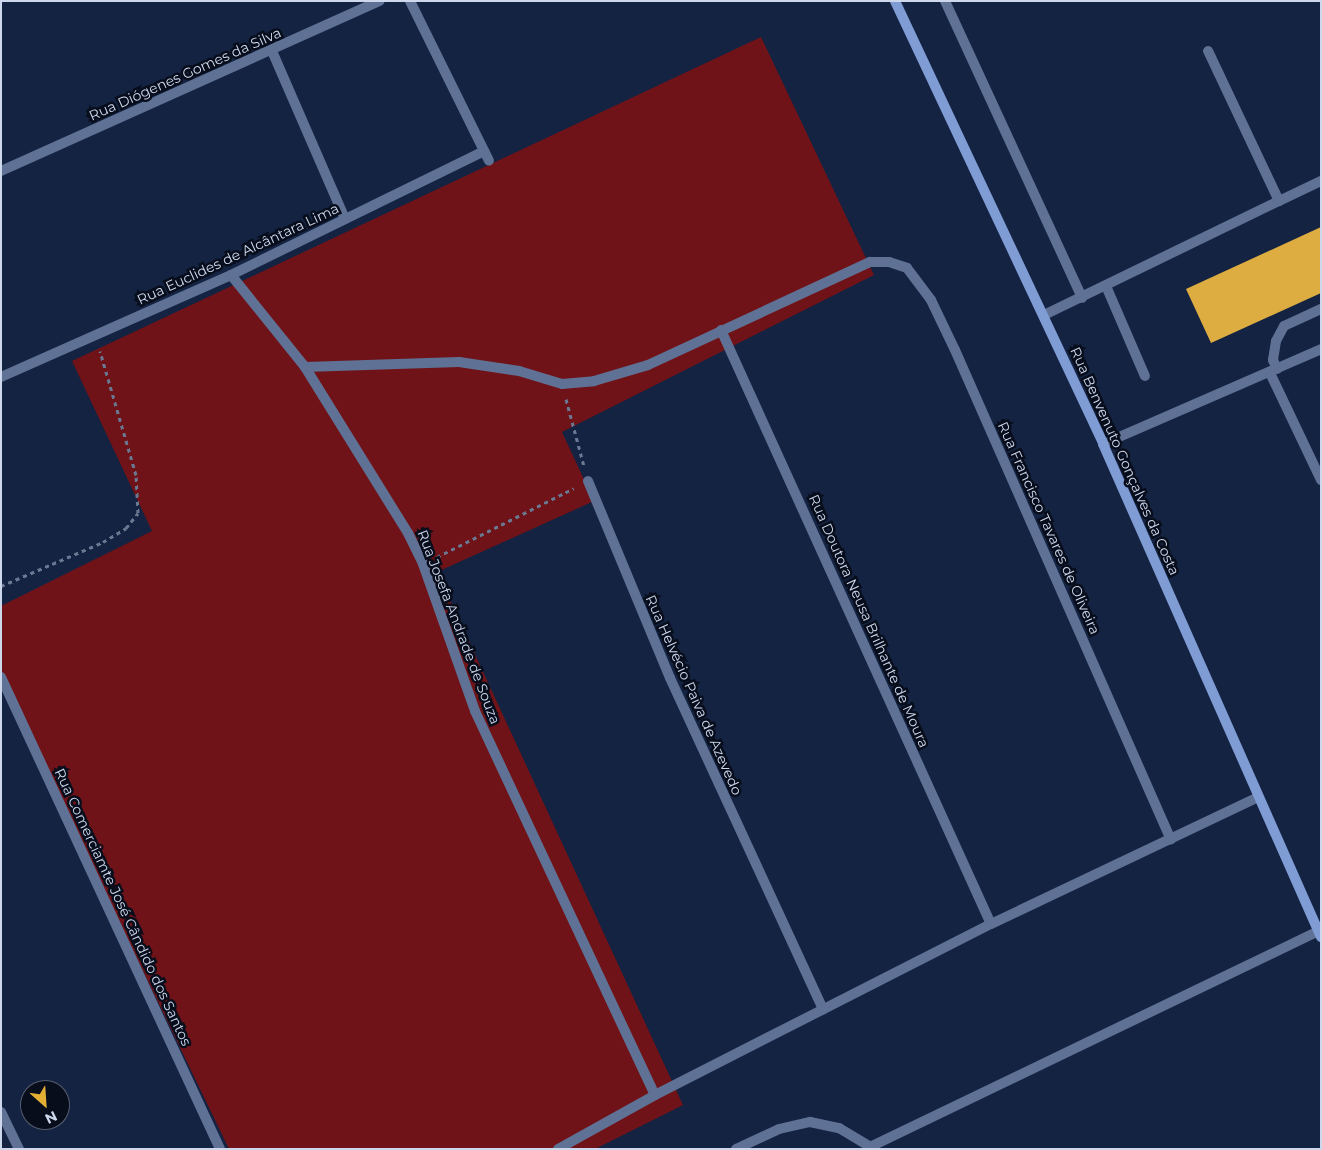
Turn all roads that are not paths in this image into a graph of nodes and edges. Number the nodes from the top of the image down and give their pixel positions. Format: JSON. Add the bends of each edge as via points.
{"nodes":[{"id":1,"x":380,"y":1,"type":"edge"},
{"id":2,"x":410,"y":1,"type":"edge"},
{"id":3,"x":895,"y":1,"type":"edge"},
{"id":4,"x":945,"y":1,"type":"edge"},
{"id":5,"x":272,"y":51,"type":"junction"},
{"id":6,"x":1208,"y":51,"type":"dead end"},
{"id":7,"x":484,"y":151,"type":"junction"},
{"id":8,"x":489,"y":161,"type":"dead end"},
{"id":9,"x":1,"y":171,"type":"edge"},
{"id":10,"x":1321,"y":181,"type":"edge"},
{"id":11,"x":1279,"y":201,"type":"junction"},
{"id":12,"x":345,"y":219,"type":"junction"},
{"id":13,"x":231,"y":276,"type":"junction"},
{"id":14,"x":1106,"y":286,"type":"junction"},
{"id":15,"x":1082,"y":298,"type":"junction"},
{"id":16,"x":1321,"y":309,"type":"edge"},
{"id":17,"x":1044,"y":315,"type":"junction"},
{"id":18,"x":721,"y":330,"type":"junction"},
{"id":19,"x":1321,"y":349,"type":"edge"},
{"id":20,"x":305,"y":367,"type":"junction"},
{"id":21,"x":1274,"y":371,"type":"junction"},
{"id":22,"x":1145,"y":376,"type":"dead end"},
{"id":23,"x":1,"y":378,"type":"edge"},
{"id":24,"x":1103,"y":444,"type":"junction"},
{"id":25,"x":1321,"y":480,"type":"edge"},
{"id":26,"x":588,"y":481,"type":"road end"},
{"id":27,"x":1,"y":677,"type":"edge"},
{"id":28,"x":1258,"y":797,"type":"junction"},
{"id":29,"x":1171,"y":840,"type":"junction"},
{"id":30,"x":992,"y":924,"type":"junction"},
{"id":31,"x":1319,"y":934,"type":"edge"},
{"id":32,"x":823,"y":1009,"type":"junction"},
{"id":33,"x":655,"y":1095,"type":"junction"},
{"id":34,"x":1,"y":1112,"type":"edge"},
{"id":35,"x":873,"y":1147,"type":"edge"},
{"id":36,"x":19,"y":1149,"type":"edge"},
{"id":37,"x":220,"y":1149,"type":"edge"},
{"id":38,"x":558,"y":1149,"type":"edge"},
{"id":39,"x":736,"y":1149,"type":"edge"}],
"edges":[{"from":1,"to":5,"type":"street","name":"Rua Diógenes Gomes da Silva"},
{"from":2,"to":7,"type":"street"},
{"from":3,"to":17,"type":"main road","name":"Rua Benvenuto Gonçalves da Costa"},
{"from":4,"to":15,"type":"street"},
{"from":5,"to":9,"type":"street","name":"Rua Diógenes Gomes da Silva"},
{"from":5,"to":12,"type":"street"},
{"from":6,"to":11,"type":"street"},
{"from":7,"to":8,"type":"street"},
{"from":7,"to":12,"type":"street","name":"Rua Euclides de Alcântara Lima"},
{"from":10,"to":11,"type":"street"},
{"from":11,"to":14,"type":"street"},
{"from":12,"to":13,"type":"street","name":"Rua Euclides de Alcântara Lima"},
{"from":13,"to":20,"type":"street","name":"Rua Josefa Andrade de Souza"},
{"from":13,"to":23,"type":"street","name":"Rua Euclides de Alcântara Lima"},
{"from":14,"to":15,"type":"street"},
{"from":14,"to":22,"type":"street"},
{"from":15,"to":17,"type":"street"},
{"from":16,"to":21,"type":"street","via":[[1284,326],[1276,341]]},
{"from":17,"to":24,"type":"main road","name":"Rua Benvenuto Gonçalves da Costa"},
{"from":18,"to":20,"type":"street","via":[[617,376],[562,384],[519,371],[458,362]]},
{"from":18,"to":29,"type":"street","name":"Rua Francisco Tavares de Oliveira","via":[[870,262],[889,262],[908,268],[938,313]]},
{"from":18,"to":30,"type":"street","name":"Rua Doutora Neusa Brilhante de Moura"},
{"from":19,"to":21,"type":"street"},
{"from":20,"to":33,"type":"street","name":"Rua Josefa Andrade de Souza","via":[[395,510],[423,564],[475,710]]},
{"from":21,"to":24,"type":"street"},
{"from":21,"to":25,"type":"street"},
{"from":24,"to":28,"type":"main road","name":"Rua Benvenuto Gonçalves da Costa"},
{"from":26,"to":32,"type":"street","name":"Rua Helvécio Paiva de Azevedo","via":[[670,678]]},
{"from":27,"to":37,"type":"street","name":"Rua Comerciamte José Cândido dos Santos"},
{"from":28,"to":29,"type":"street"},
{"from":28,"to":31,"type":"main road","name":"Rua Benvenuto Gonçalves da Costa"},
{"from":29,"to":30,"type":"street"},
{"from":30,"to":32,"type":"street"},
{"from":31,"to":35,"type":"street"},
{"from":32,"to":33,"type":"street"},
{"from":33,"to":38,"type":"street"},
{"from":34,"to":36,"type":"street"},
{"from":35,"to":39,"type":"street","via":[[839,1128],[810,1122],[779,1128]]}]}
